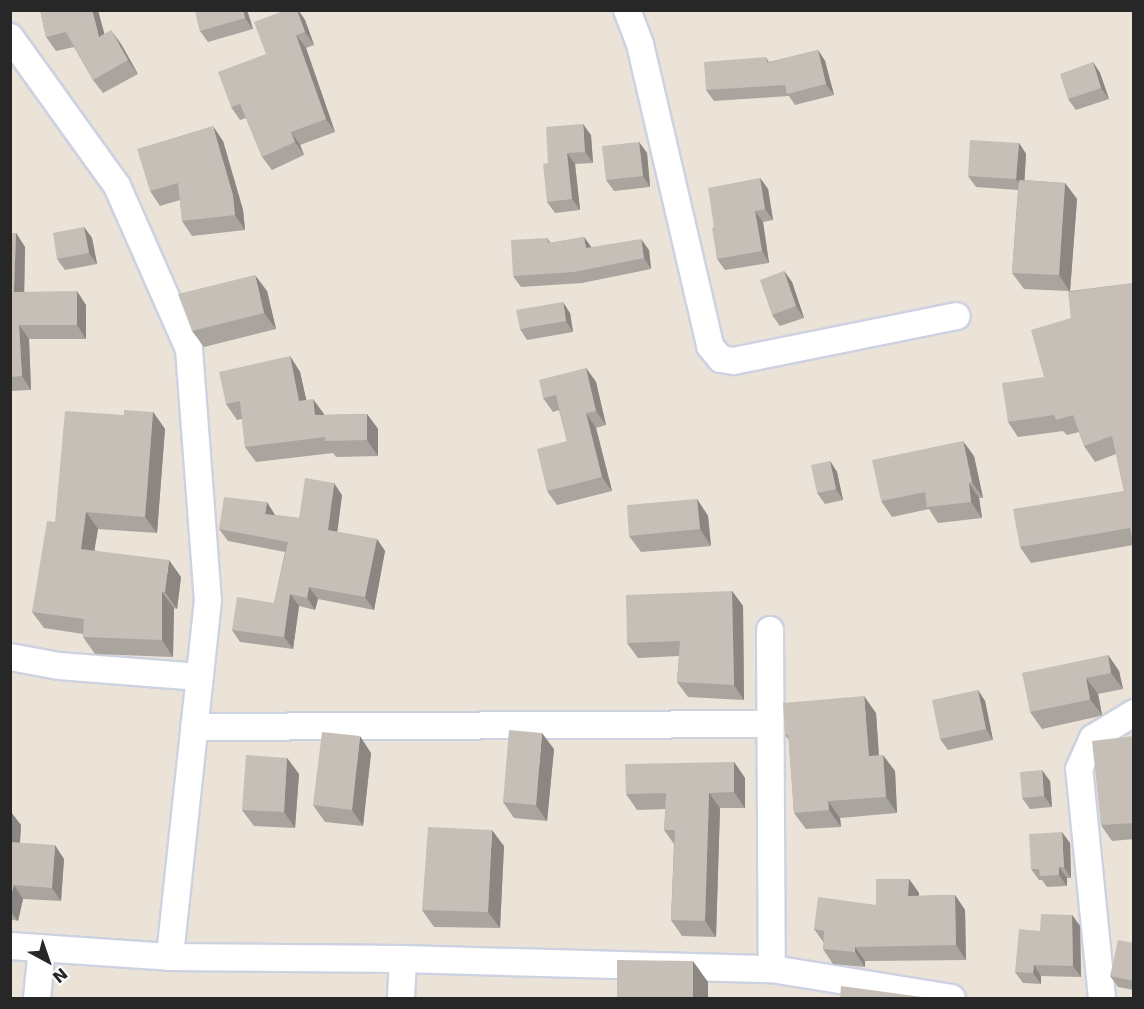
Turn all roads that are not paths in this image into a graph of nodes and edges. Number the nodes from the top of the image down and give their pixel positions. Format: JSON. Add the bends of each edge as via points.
{"nodes":[{"id":1,"x":627,"y":10,"type":"edge"},
{"id":2,"x":10,"y":37,"type":"edge"},
{"id":3,"x":957,"y":316,"type":"dead end"},
{"id":4,"x":770,"y":630,"type":"dead end"},
{"id":5,"x":10,"y":657,"type":"edge"},
{"id":6,"x":200,"y":676,"type":"junction"},
{"id":7,"x":1134,"y":713,"type":"edge"},
{"id":8,"x":769,"y":724,"type":"junction"},
{"id":9,"x":194,"y":727,"type":"junction"},
{"id":10,"x":10,"y":946,"type":"edge"},
{"id":11,"x":42,"y":948,"type":"junction"},
{"id":12,"x":170,"y":957,"type":"junction"},
{"id":13,"x":403,"y":959,"type":"junction"},
{"id":14,"x":772,"y":969,"type":"junction"},
{"id":15,"x":38,"y":999,"type":"edge"},
{"id":16,"x":401,"y":999,"type":"edge"},
{"id":17,"x":952,"y":999,"type":"edge"},
{"id":18,"x":1102,"y":999,"type":"edge"}],
"edges":[{"from":1,"to":3,"type":"street","via":[[640,45],[710,346],[721,359],[734,361]]},
{"from":2,"to":6,"type":"street","via":[[117,186],[189,349],[208,600]]},
{"from":4,"to":8,"type":"street"},
{"from":5,"to":6,"type":"street","via":[[59,666]]},
{"from":6,"to":9,"type":"street"},
{"from":7,"to":18,"type":"street","via":[[1093,738],[1079,769]]},
{"from":8,"to":9,"type":"street"},
{"from":8,"to":14,"type":"street"},
{"from":9,"to":12,"type":"street"},
{"from":10,"to":11,"type":"street"},
{"from":11,"to":12,"type":"street"},
{"from":11,"to":15,"type":"street"},
{"from":12,"to":13,"type":"street"},
{"from":13,"to":14,"type":"street"},
{"from":13,"to":16,"type":"street"},
{"from":14,"to":17,"type":"street"}]}
